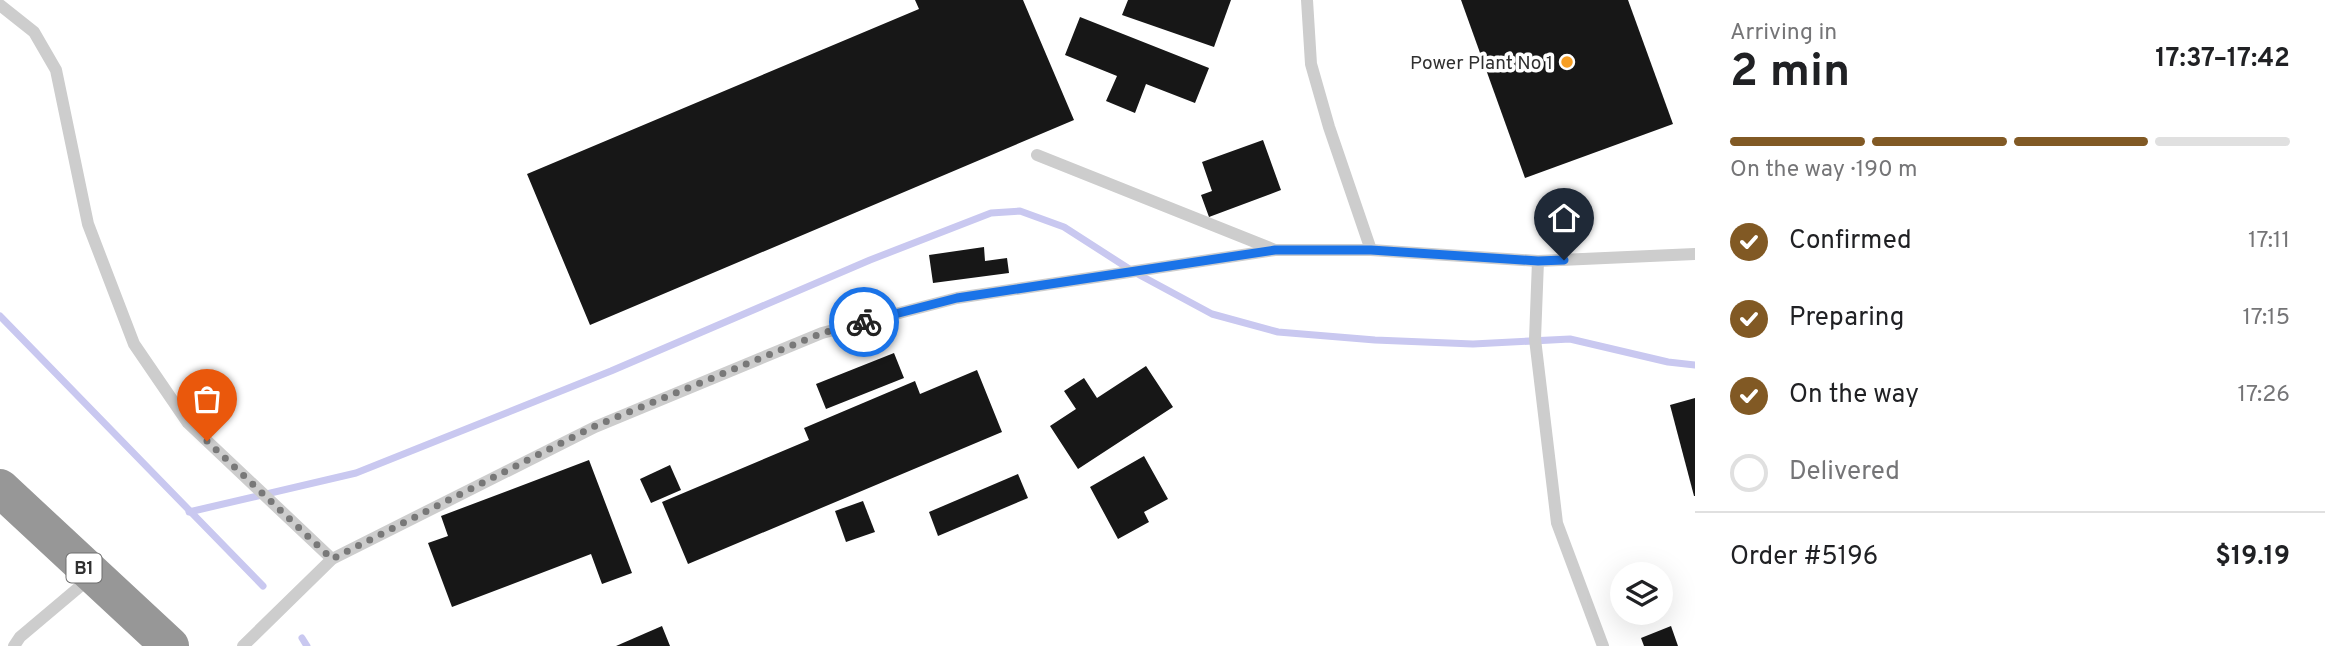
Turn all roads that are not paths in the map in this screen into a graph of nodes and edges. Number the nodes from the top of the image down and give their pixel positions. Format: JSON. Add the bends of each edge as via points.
{"nodes":[{"id":1,"x":1307,"y":0,"type":"edge"},
{"id":2,"x":0,"y":5,"type":"edge"},
{"id":3,"x":1037,"y":155,"type":"dead end"},
{"id":4,"x":1275,"y":250,"type":"junction"},
{"id":5,"x":1371,"y":250,"type":"junction"},
{"id":6,"x":1695,"y":254,"type":"edge"},
{"id":7,"x":1538,"y":261,"type":"junction"},
{"id":8,"x":0,"y":488,"type":"edge"},
{"id":9,"x":332,"y":559,"type":"junction"},
{"id":10,"x":93,"y":576,"type":"junction"},
{"id":11,"x":159,"y":640,"type":"edge"},
{"id":12,"x":14,"y":646,"type":"edge"},
{"id":13,"x":243,"y":646,"type":"edge"},
{"id":14,"x":1603,"y":646,"type":"edge"}],
"edges":[{"from":1,"to":5,"type":"lane","via":[[1311,64]]},
{"from":2,"to":9,"type":"lane","via":[[34,32],[56,70],[88,224],[134,344],[188,423]]},
{"from":3,"to":4,"type":"lane"},
{"from":4,"to":5,"type":"lane"},
{"from":4,"to":9,"type":"lane","via":[[957,298],[822,333],[595,426]]},
{"from":5,"to":7,"type":"lane"},
{"from":6,"to":7,"type":"lane"},
{"from":7,"to":14,"type":"lane","via":[[1535,339],[1557,523]]},
{"from":8,"to":10,"type":"highway","number":"B1"},
{"from":9,"to":13,"type":"lane"},
{"from":10,"to":11,"type":"highway","number":"B1"},
{"from":10,"to":12,"type":"lane","via":[[20,636]]}]}
